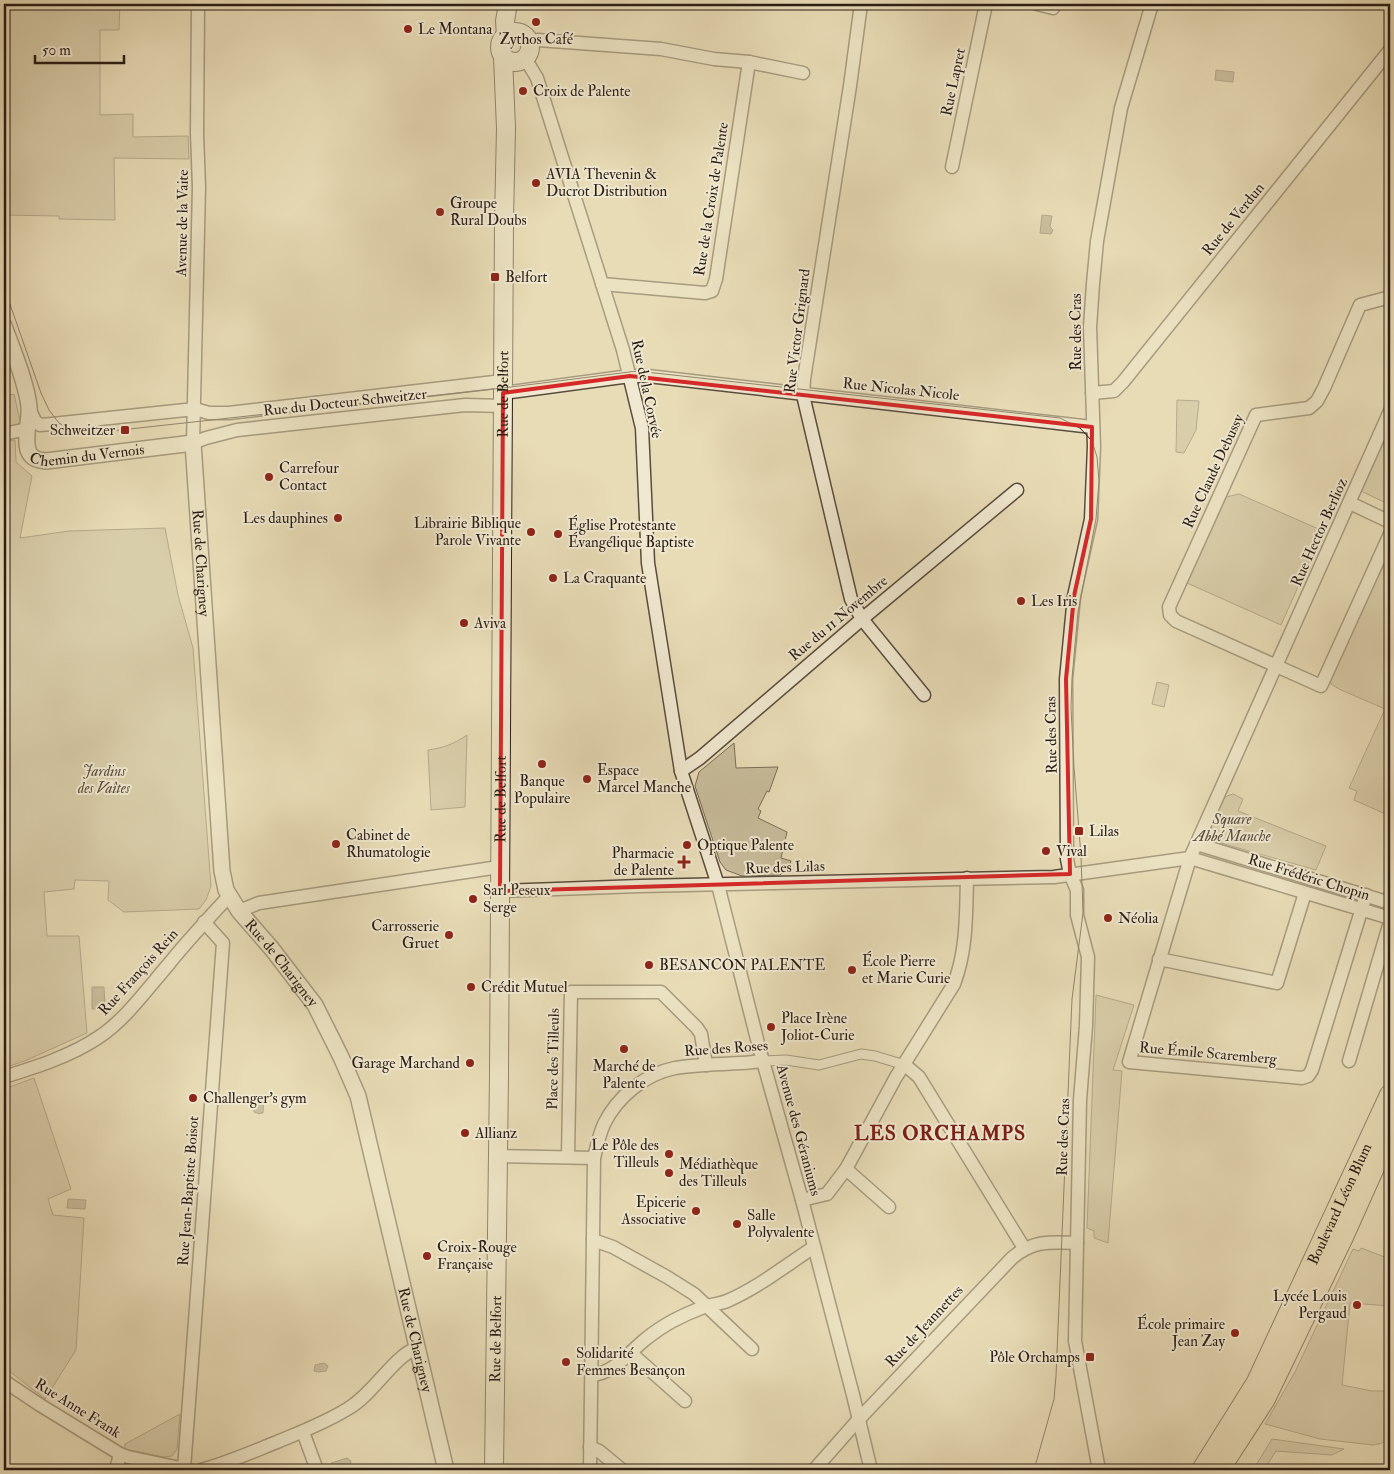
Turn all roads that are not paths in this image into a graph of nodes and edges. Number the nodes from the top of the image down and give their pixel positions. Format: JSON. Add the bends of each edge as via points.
{"nodes":[{"id":1,"x":198,"y":4,"type":"edge"},
{"id":2,"x":508,"y":4,"type":"edge"},
{"id":3,"x":512,"y":4,"type":"edge"},
{"id":4,"x":861,"y":4,"type":"edge"},
{"id":5,"x":986,"y":4,"type":"edge"},
{"id":6,"x":1037,"y":4,"type":"edge"},
{"id":7,"x":1152,"y":4,"type":"edge"},
{"id":8,"x":1053,"y":8,"type":"dead end"},
{"id":9,"x":520,"y":46,"type":"junction"},
{"id":10,"x":1390,"y":50,"type":"edge"},
{"id":11,"x":749,"y":62,"type":"junction"},
{"id":12,"x":803,"y":73,"type":"dead end"},
{"id":13,"x":506,"y":128,"type":"junction"},
{"id":14,"x":952,"y":167,"type":"dead end"},
{"id":15,"x":602,"y":284,"type":"junction"},
{"id":16,"x":1390,"y":297,"type":"edge"},
{"id":17,"x":4,"y":326,"type":"edge"},
{"id":18,"x":630,"y":376,"type":"junction"},
{"id":19,"x":1092,"y":393,"type":"junction"},
{"id":20,"x":503,"y":394,"type":"junction"},
{"id":21,"x":803,"y":395,"type":"junction"},
{"id":22,"x":29,"y":408,"type":"junction"},
{"id":23,"x":195,"y":409,"type":"junction"},
{"id":24,"x":1390,"y":411,"type":"edge"},
{"id":25,"x":1092,"y":427,"type":"junction"},
{"id":26,"x":27,"y":429,"type":"junction"},
{"id":27,"x":4,"y":434,"type":"edge"},
{"id":28,"x":193,"y":443,"type":"junction"},
{"id":29,"x":1017,"y":490,"type":"dead end"},
{"id":30,"x":1350,"y":503,"type":"junction"},
{"id":31,"x":1390,"y":522,"type":"edge"},
{"id":32,"x":1390,"y":534,"type":"edge"},
{"id":33,"x":862,"y":618,"type":"junction"},
{"id":34,"x":1277,"y":666,"type":"junction"},
{"id":35,"x":924,"y":695,"type":"dead end"},
{"id":36,"x":680,"y":770,"type":"junction"},
{"id":37,"x":1197,"y":844,"type":"junction"},
{"id":38,"x":1190,"y":858,"type":"junction"},
{"id":39,"x":499,"y":867,"type":"junction"},
{"id":40,"x":1070,"y":874,"type":"junction"},
{"id":41,"x":967,"y":878,"type":"junction"},
{"id":42,"x":718,"y":885,"type":"junction"},
{"id":43,"x":500,"y":891,"type":"junction"},
{"id":44,"x":1305,"y":893,"type":"junction"},
{"id":45,"x":1366,"y":895,"type":"junction"},
{"id":46,"x":229,"y":896,"type":"junction"},
{"id":47,"x":1390,"y":903,"type":"edge"},
{"id":48,"x":1362,"y":910,"type":"junction"},
{"id":49,"x":239,"y":911,"type":"junction"},
{"id":50,"x":1390,"y":918,"type":"edge"},
{"id":51,"x":204,"y":922,"type":"junction"},
{"id":52,"x":1390,"y":922,"type":"edge"},
{"id":53,"x":1159,"y":959,"type":"junction"},
{"id":54,"x":764,"y":1061,"type":"junction"},
{"id":55,"x":1349,"y":1061,"type":"dead end"},
{"id":56,"x":706,"y":1065,"type":"junction"},
{"id":57,"x":905,"y":1065,"type":"junction"},
{"id":58,"x":4,"y":1077,"type":"edge"},
{"id":59,"x":1390,"y":1095,"type":"edge"},
{"id":60,"x":1390,"y":1132,"type":"edge"},
{"id":61,"x":498,"y":1156,"type":"junction"},
{"id":62,"x":568,"y":1157,"type":"junction"},
{"id":63,"x":594,"y":1158,"type":"junction"},
{"id":64,"x":846,"y":1169,"type":"junction"},
{"id":65,"x":802,"y":1200,"type":"junction"},
{"id":66,"x":889,"y":1207,"type":"dead end"},
{"id":67,"x":593,"y":1240,"type":"junction"},
{"id":68,"x":1077,"y":1243,"type":"junction"},
{"id":69,"x":814,"y":1247,"type":"junction"},
{"id":70,"x":1024,"y":1248,"type":"junction"},
{"id":71,"x":706,"y":1306,"type":"junction"},
{"id":72,"x":417,"y":1348,"type":"junction"},
{"id":73,"x":752,"y":1349,"type":"dead end"},
{"id":74,"x":631,"y":1353,"type":"junction"},
{"id":75,"x":592,"y":1376,"type":"junction"},
{"id":76,"x":4,"y":1381,"type":"edge"},
{"id":77,"x":684,"y":1401,"type":"dead end"},
{"id":78,"x":859,"y":1419,"type":"junction"},
{"id":79,"x":303,"y":1432,"type":"junction"},
{"id":80,"x":590,"y":1447,"type":"junction"},
{"id":81,"x":120,"y":1454,"type":"junction"},
{"id":82,"x":184,"y":1469,"type":"edge"},
{"id":83,"x":116,"y":1470,"type":"edge"},
{"id":84,"x":201,"y":1470,"type":"edge"},
{"id":85,"x":317,"y":1470,"type":"edge"},
{"id":86,"x":446,"y":1470,"type":"edge"},
{"id":87,"x":494,"y":1470,"type":"edge"},
{"id":88,"x":590,"y":1470,"type":"edge"},
{"id":89,"x":622,"y":1470,"type":"edge"},
{"id":90,"x":814,"y":1470,"type":"edge"},
{"id":91,"x":871,"y":1470,"type":"edge"},
{"id":92,"x":1099,"y":1470,"type":"edge"},
{"id":93,"x":1202,"y":1470,"type":"edge"},
{"id":94,"x":1219,"y":1470,"type":"edge"}],
"edges":[{"from":1,"to":23,"type":"street","name":"Avenue de la Vaite"},
{"from":2,"to":9,"type":"main road","via":[[505,21]]},
{"from":3,"to":9,"type":"main road"},
{"from":4,"to":21,"type":"street","name":"Rue Victor Grignard"},
{"from":5,"to":14,"type":"street","name":"Rue Lapret"},
{"from":6,"to":8,"type":"street"},
{"from":7,"to":19,"type":"street","name":"Rue des Cras","via":[[1120,108],[1097,241],[1090,327]]},
{"from":9,"to":11,"type":"street","via":[[538,40],[661,49]]},
{"from":9,"to":13,"type":"main road","name":"Rue de Belfort"},
{"from":9,"to":13,"type":"main road","name":"Rue de Belfort","via":[[502,39],[500,48]]},
{"from":9,"to":15,"type":"street","name":"Rue de la Corvée","via":[[537,78]]},
{"from":10,"to":19,"type":"street","name":"Rue de Verdun","via":[[1123,382],[1114,391]]},
{"from":11,"to":12,"type":"street"},
{"from":11,"to":15,"type":"street","name":"Rue de la Croix de Palente","via":[[714,288],[705,292]]},
{"from":13,"to":20,"type":"main road","name":"Rue de Belfort"},
{"from":15,"to":18,"type":"street","name":"Rue de la Corvée"},
{"from":16,"to":34,"type":"street","name":"Rue Claude Debussy","via":[[1360,305],[1315,403],[1309,408],[1256,415],[1168,608],[1176,621]]},
{"from":17,"to":22,"type":"street","name":"Chemin du Vernois"},
{"from":18,"to":20,"type":"street","name":"Rue Nicolas Nicole"},
{"from":18,"to":21,"type":"street","name":"Rue Nicolas Nicole"},
{"from":18,"to":36,"type":"street","name":"Rue de la Corvée","via":[[642,428],[648,563]]},
{"from":19,"to":25,"type":"street","name":"Rue des Cras"},
{"from":20,"to":23,"type":"street","name":"Rue du Docteur Schweitzer","via":[[229,413]]},
{"from":20,"to":28,"type":"street","name":"Rue du Docteur Schweitzer","via":[[465,405],[237,430]]},
{"from":20,"to":39,"type":"main road","name":"Rue de Belfort"},
{"from":21,"to":25,"type":"street","name":"Rue Nicolas Nicole"},
{"from":21,"to":33,"type":"street","name":"Rue Victor Grignard","via":[[851,599]]},
{"from":22,"to":23,"type":"street","name":"Chemin du Vernois","via":[[40,425]]},
{"from":22,"to":26,"type":"street","name":"Chemin du Vernois"},
{"from":23,"to":28,"type":"street","name":"Avenue de la Vaite"},
{"from":24,"to":30,"type":"street","name":"Rue Hector Berlioz"},
{"from":25,"to":40,"type":"street","name":"Rue des Cras","via":[[1091,518],[1074,603],[1066,679]]},
{"from":26,"to":27,"type":"street"},
{"from":26,"to":28,"type":"street","name":"Chemin du Vernois","via":[[28,450],[32,457],[46,461]]},
{"from":28,"to":46,"type":"street","name":"Rue de Charigney","via":[[222,871]]},
{"from":29,"to":33,"type":"street","name":"Rue du 11 Novembre"},
{"from":30,"to":31,"type":"street"},
{"from":30,"to":34,"type":"street","name":"Rue Hector Berlioz"},
{"from":32,"to":34,"type":"street","via":[[1321,686]]},
{"from":33,"to":35,"type":"street","name":"Rue Victor Grignard"},
{"from":33,"to":36,"type":"street","name":"Rue du 11 Novembre","via":[[700,758]]},
{"from":34,"to":37,"type":"street","name":"Rue Hector Berlioz"},
{"from":36,"to":42,"type":"street","name":"Rue de la Corvée"},
{"from":37,"to":38,"type":"street","name":"Rue Hector Berlioz"},
{"from":37,"to":45,"type":"street","name":"Rue Frédéric Chopin"},
{"from":38,"to":40,"type":"street","name":"Rue Frédéric Chopin"},
{"from":38,"to":44,"type":"street","name":"Rue Frédéric Chopin"},
{"from":38,"to":53,"type":"street","name":"Rue Émile Scaremberg"},
{"from":39,"to":43,"type":"main road","name":"Rue de Belfort"},
{"from":39,"to":49,"type":"street","via":[[255,904]]},
{"from":40,"to":41,"type":"street","name":"Rue des Lilas"},
{"from":40,"to":68,"type":"street","name":"Rue des Cras","via":[[1077,890],[1078,915],[1088,957]]},
{"from":41,"to":42,"type":"street","name":"Rue des Lilas"},
{"from":41,"to":57,"type":"street","via":[[965,941],[960,968],[954,984]]},
{"from":42,"to":43,"type":"street","name":"Rue des Lilas"},
{"from":42,"to":54,"type":"street","name":"Avenue des Géraniums"},
{"from":43,"to":61,"type":"main road","name":"Rue de Belfort"},
{"from":44,"to":48,"type":"street","name":"Rue Frédéric Chopin"},
{"from":44,"to":53,"type":"street","via":[[1277,982]]},
{"from":45,"to":47,"type":"street","name":"Rue Frédéric Chopin"},
{"from":45,"to":48,"type":"street","name":"Rue Émile Scaremberg"},
{"from":46,"to":49,"type":"street","name":"Rue de Charigney"},
{"from":46,"to":51,"type":"street","name":"Rue François Rein"},
{"from":48,"to":50,"type":"street","name":"Rue Frédéric Chopin"},
{"from":48,"to":53,"type":"street","name":"Rue Émile Scaremberg","via":[[1312,1070],[1302,1078],[1129,1062]]},
{"from":49,"to":72,"type":"street","name":"Rue de Charigney","via":[[314,1005],[358,1096]]},
{"from":51,"to":58,"type":"street","name":"Rue François Rein","via":[[124,1015],[101,1036],[50,1061]]},
{"from":51,"to":82,"type":"street","name":"Rue Jean-Baptiste Boisot","via":[[222,944]]},
{"from":52,"to":55,"type":"street"},
{"from":54,"to":56,"type":"street","name":"Rue des Roses"},
{"from":54,"to":57,"type":"street","name":"Rue des Roses","via":[[786,1060],[819,1065],[861,1054]]},
{"from":54,"to":65,"type":"street","name":"Avenue des Géraniums"},
{"from":56,"to":62,"type":"street","name":"Place des Tilleuls","via":[[701,1034],[665,994],[571,992]]},
{"from":56,"to":63,"type":"street","name":"Rue des Roses","via":[[658,1073],[630,1091],[605,1122]]},
{"from":57,"to":64,"type":"street"},
{"from":57,"to":70,"type":"street","via":[[919,1077]]},
{"from":59,"to":93,"type":"main road","name":"Boulevard Léon Blum","via":[[1257,1382]]},
{"from":60,"to":94,"type":"main road","name":"Boulevard Léon Blum","via":[[1265,1398]]},
{"from":61,"to":62,"type":"street"},
{"from":61,"to":87,"type":"main road","name":"Rue de Belfort"},
{"from":62,"to":63,"type":"street"},
{"from":63,"to":67,"type":"street","name":"Rue des Roses"},
{"from":64,"to":65,"type":"street","via":[[827,1194]]},
{"from":64,"to":66,"type":"street"},
{"from":65,"to":69,"type":"street","name":"Avenue des Géraniums"},
{"from":67,"to":71,"type":"street","via":[[667,1276]]},
{"from":67,"to":75,"type":"street","name":"Rue des Roses"},
{"from":68,"to":70,"type":"street"},
{"from":68,"to":92,"type":"street","name":"Rue des Cras","via":[[1075,1340]]},
{"from":69,"to":71,"type":"street","via":[[759,1285],[724,1302]]},
{"from":69,"to":78,"type":"street","name":"Avenue des Géraniums"},
{"from":70,"to":78,"type":"street","name":"Rue de Jeannettes","via":[[994,1275]]},
{"from":71,"to":73,"type":"street"},
{"from":71,"to":74,"type":"street","via":[[666,1324]]},
{"from":72,"to":79,"type":"street","via":[[403,1355],[374,1388],[350,1408]]},
{"from":72,"to":86,"type":"street","name":"Rue de Charigney"},
{"from":74,"to":75,"type":"street","via":[[612,1369]]},
{"from":74,"to":77,"type":"street"},
{"from":75,"to":80,"type":"street","name":"Rue des Roses"},
{"from":76,"to":81,"type":"street","name":"Rue Anne Frank"},
{"from":78,"to":90,"type":"street","name":"Rue de Jeannettes"},
{"from":78,"to":91,"type":"street","name":"Avenue des Géraniums"},
{"from":79,"to":84,"type":"street"},
{"from":79,"to":85,"type":"street"},
{"from":80,"to":88,"type":"street","name":"Rue des Roses"},
{"from":80,"to":89,"type":"street","via":[[600,1451]]},
{"from":81,"to":82,"type":"street"},
{"from":81,"to":83,"type":"street","name":"Rue Anne Frank"},
{"from":82,"to":84,"type":"street"}]}
